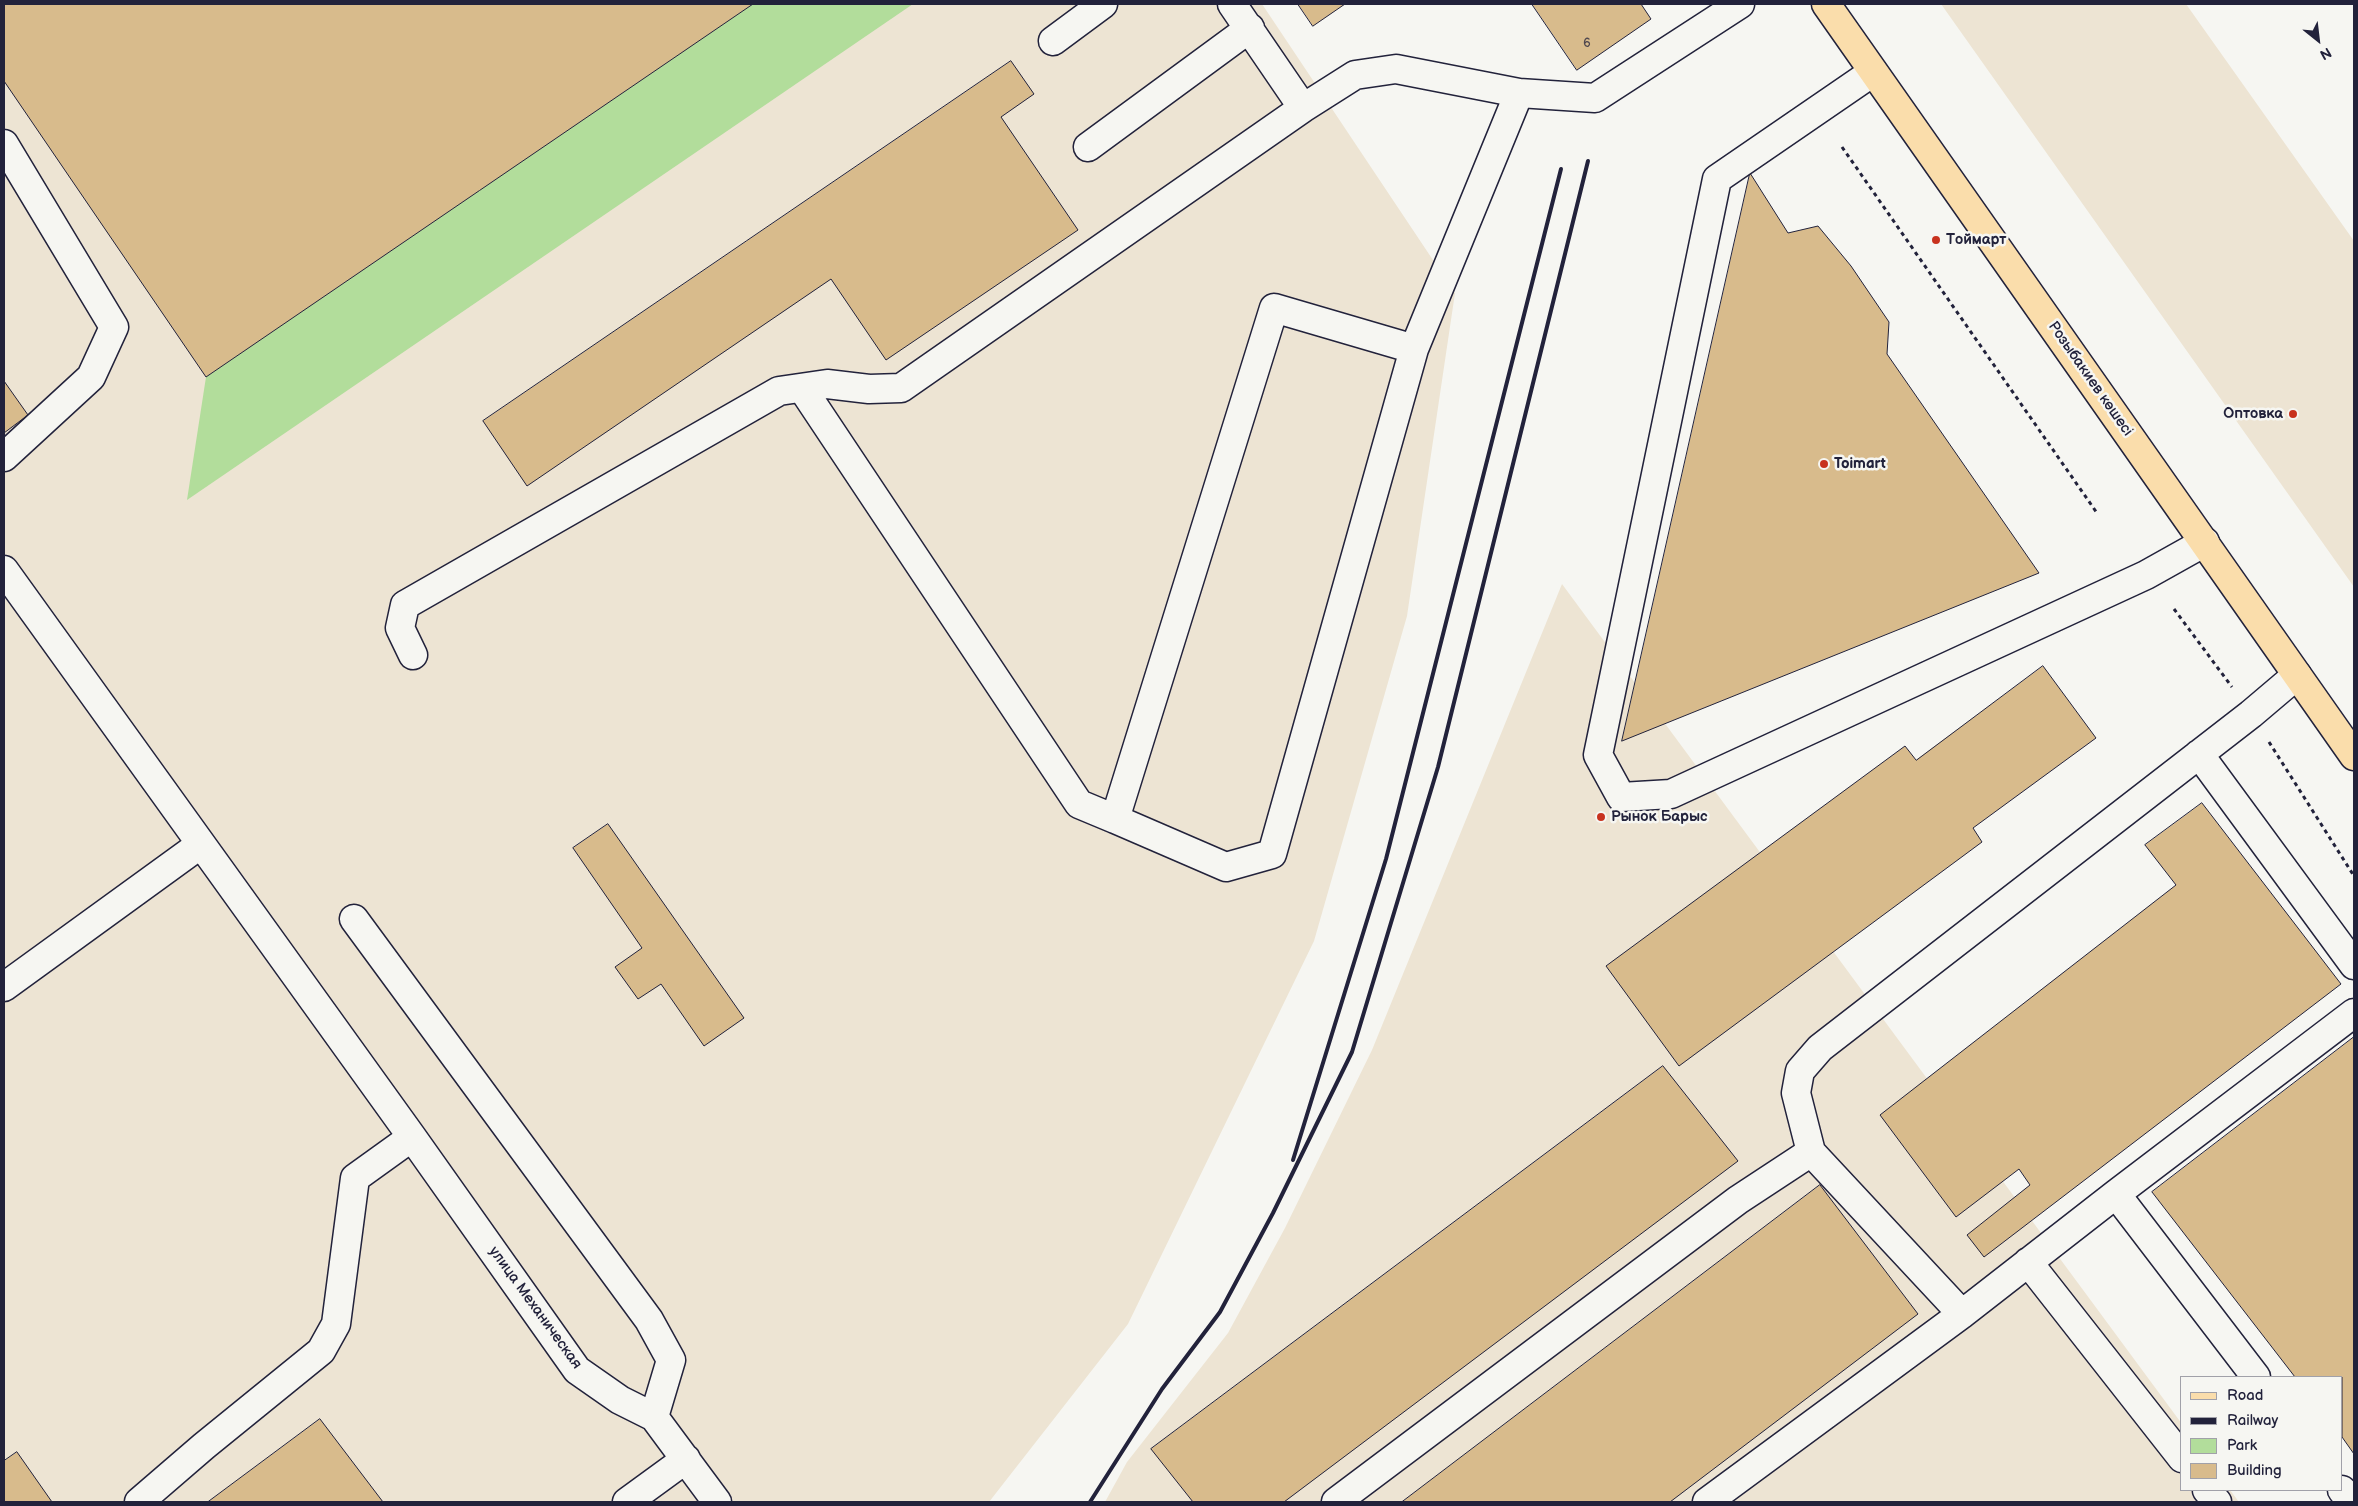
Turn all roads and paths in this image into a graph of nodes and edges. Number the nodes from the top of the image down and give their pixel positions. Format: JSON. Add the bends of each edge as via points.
{"nodes":[{"id":1,"x":1103,"y":4,"type":"edge"},
{"id":2,"x":1232,"y":4,"type":"edge"},
{"id":3,"x":1740,"y":4,"type":"edge"},
{"id":4,"x":1826,"y":4,"type":"edge"},
{"id":5,"x":1250,"y":28,"type":"junction"},
{"id":6,"x":1053,"y":41,"type":"dead end"},
{"id":7,"x":1873,"y":72,"type":"junction"},
{"id":8,"x":1519,"y":93,"type":"junction"},
{"id":9,"x":1303,"y":108,"type":"junction"},
{"id":10,"x":4,"y":144,"type":"edge"},
{"id":11,"x":1088,"y":147,"type":"dead end"},
{"id":12,"x":1842,"y":147,"type":"dead end"},
{"id":13,"x":1414,"y":349,"type":"junction"},
{"id":14,"x":802,"y":388,"type":"junction"},
{"id":15,"x":4,"y":457,"type":"edge"},
{"id":16,"x":2097,"y":513,"type":"dead end"},
{"id":17,"x":2205,"y":542,"type":"junction"},
{"id":18,"x":4,"y":570,"type":"edge"},
{"id":19,"x":413,"y":655,"type":"dead end"},
{"id":20,"x":2298,"y":675,"type":"junction"},
{"id":21,"x":2199,"y":754,"type":"junction"},
{"id":22,"x":2354,"y":756,"type":"edge"},
{"id":23,"x":1115,"y":819,"type":"junction"},
{"id":24,"x":201,"y":844,"type":"junction"},
{"id":25,"x":354,"y":919,"type":"dead end"},
{"id":26,"x":2354,"y":965,"type":"edge"},
{"id":27,"x":4,"y":987,"type":"edge"},
{"id":28,"x":2354,"y":1013,"type":"edge"},
{"id":29,"x":412,"y":1137,"type":"junction"},
{"id":30,"x":1812,"y":1152,"type":"junction"},
{"id":31,"x":2116,"y":1194,"type":"junction"},
{"id":32,"x":2028,"y":1262,"type":"junction"},
{"id":33,"x":1962,"y":1314,"type":"junction"},
{"id":34,"x":2255,"y":1376,"type":"edge"},
{"id":35,"x":654,"y":1417,"type":"junction"},
{"id":36,"x":2180,"y":1455,"type":"edge"},
{"id":37,"x":686,"y":1459,"type":"junction"},
{"id":38,"x":2208,"y":1491,"type":"edge"},
{"id":39,"x":2343,"y":1491,"type":"edge"},
{"id":40,"x":140,"y":1502,"type":"edge"},
{"id":41,"x":627,"y":1502,"type":"edge"},
{"id":42,"x":717,"y":1502,"type":"edge"},
{"id":43,"x":1336,"y":1502,"type":"edge"},
{"id":44,"x":1707,"y":1502,"type":"edge"},
{"id":45,"x":2217,"y":1502,"type":"edge"},
{"id":46,"x":2351,"y":1502,"type":"edge"}],
"edges":[{"from":1,"to":6,"type":"street"},
{"from":2,"to":5,"type":"street"},
{"from":3,"to":8,"type":"street","via":[[1595,98]]},
{"from":4,"to":7,"type":"main road","name":"Розыбакиев көшесі"},
{"from":5,"to":9,"type":"street"},
{"from":5,"to":11,"type":"street"},
{"from":7,"to":17,"type":"main road","name":"Розыбакиев көшесі"},
{"from":7,"to":17,"type":"street","via":[[1717,179],[1598,755],[1621,797],[1671,794],[2146,575]]},
{"from":8,"to":9,"type":"street","via":[[1396,68],[1355,74]]},
{"from":8,"to":13,"type":"street"},
{"from":9,"to":14,"type":"street","via":[[901,388],[870,389],[827,384]]},
{"from":10,"to":15,"type":"street","via":[[114,327],[91,377]]},
{"from":12,"to":16,"type":"path"},
{"from":13,"to":23,"type":"street","via":[[1274,308]]},
{"from":13,"to":23,"type":"street","via":[[1272,854],[1226,866]]},
{"from":14,"to":19,"type":"street","via":[[780,391],[405,605],[400,628]]},
{"from":14,"to":23,"type":"street","via":[[1079,804]]},
{"from":17,"to":20,"type":"main road","name":"Розыбакиев көшесі"},
{"from":18,"to":24,"type":"street","name":"улица Механическая"},
{"from":20,"to":21,"type":"street"},
{"from":20,"to":22,"type":"main road","name":"Розыбакиев көшесі"},
{"from":21,"to":26,"type":"street"},
{"from":21,"to":30,"type":"street","via":[[1820,1048],[1800,1070],[1796,1093]]},
{"from":24,"to":27,"type":"street"},
{"from":24,"to":29,"type":"street","name":"улица Механическая"},
{"from":25,"to":35,"type":"street","via":[[649,1320],[671,1360]]},
{"from":28,"to":31,"type":"street"},
{"from":29,"to":35,"type":"street","name":"улица Механическая","via":[[577,1370],[620,1400]]},
{"from":29,"to":40,"type":"street","via":[[355,1178],[336,1324],[321,1351]]},
{"from":30,"to":33,"type":"street"},
{"from":30,"to":43,"type":"street","via":[[1738,1200]]},
{"from":31,"to":32,"type":"street"},
{"from":31,"to":34,"type":"street"},
{"from":32,"to":33,"type":"street"},
{"from":32,"to":36,"type":"street"},
{"from":33,"to":44,"type":"street"},
{"from":35,"to":37,"type":"street","name":"улица Механическая"},
{"from":37,"to":41,"type":"street"},
{"from":37,"to":42,"type":"street","name":"улица Механическая"},
{"from":38,"to":45,"type":"street"},
{"from":39,"to":46,"type":"street"}]}
